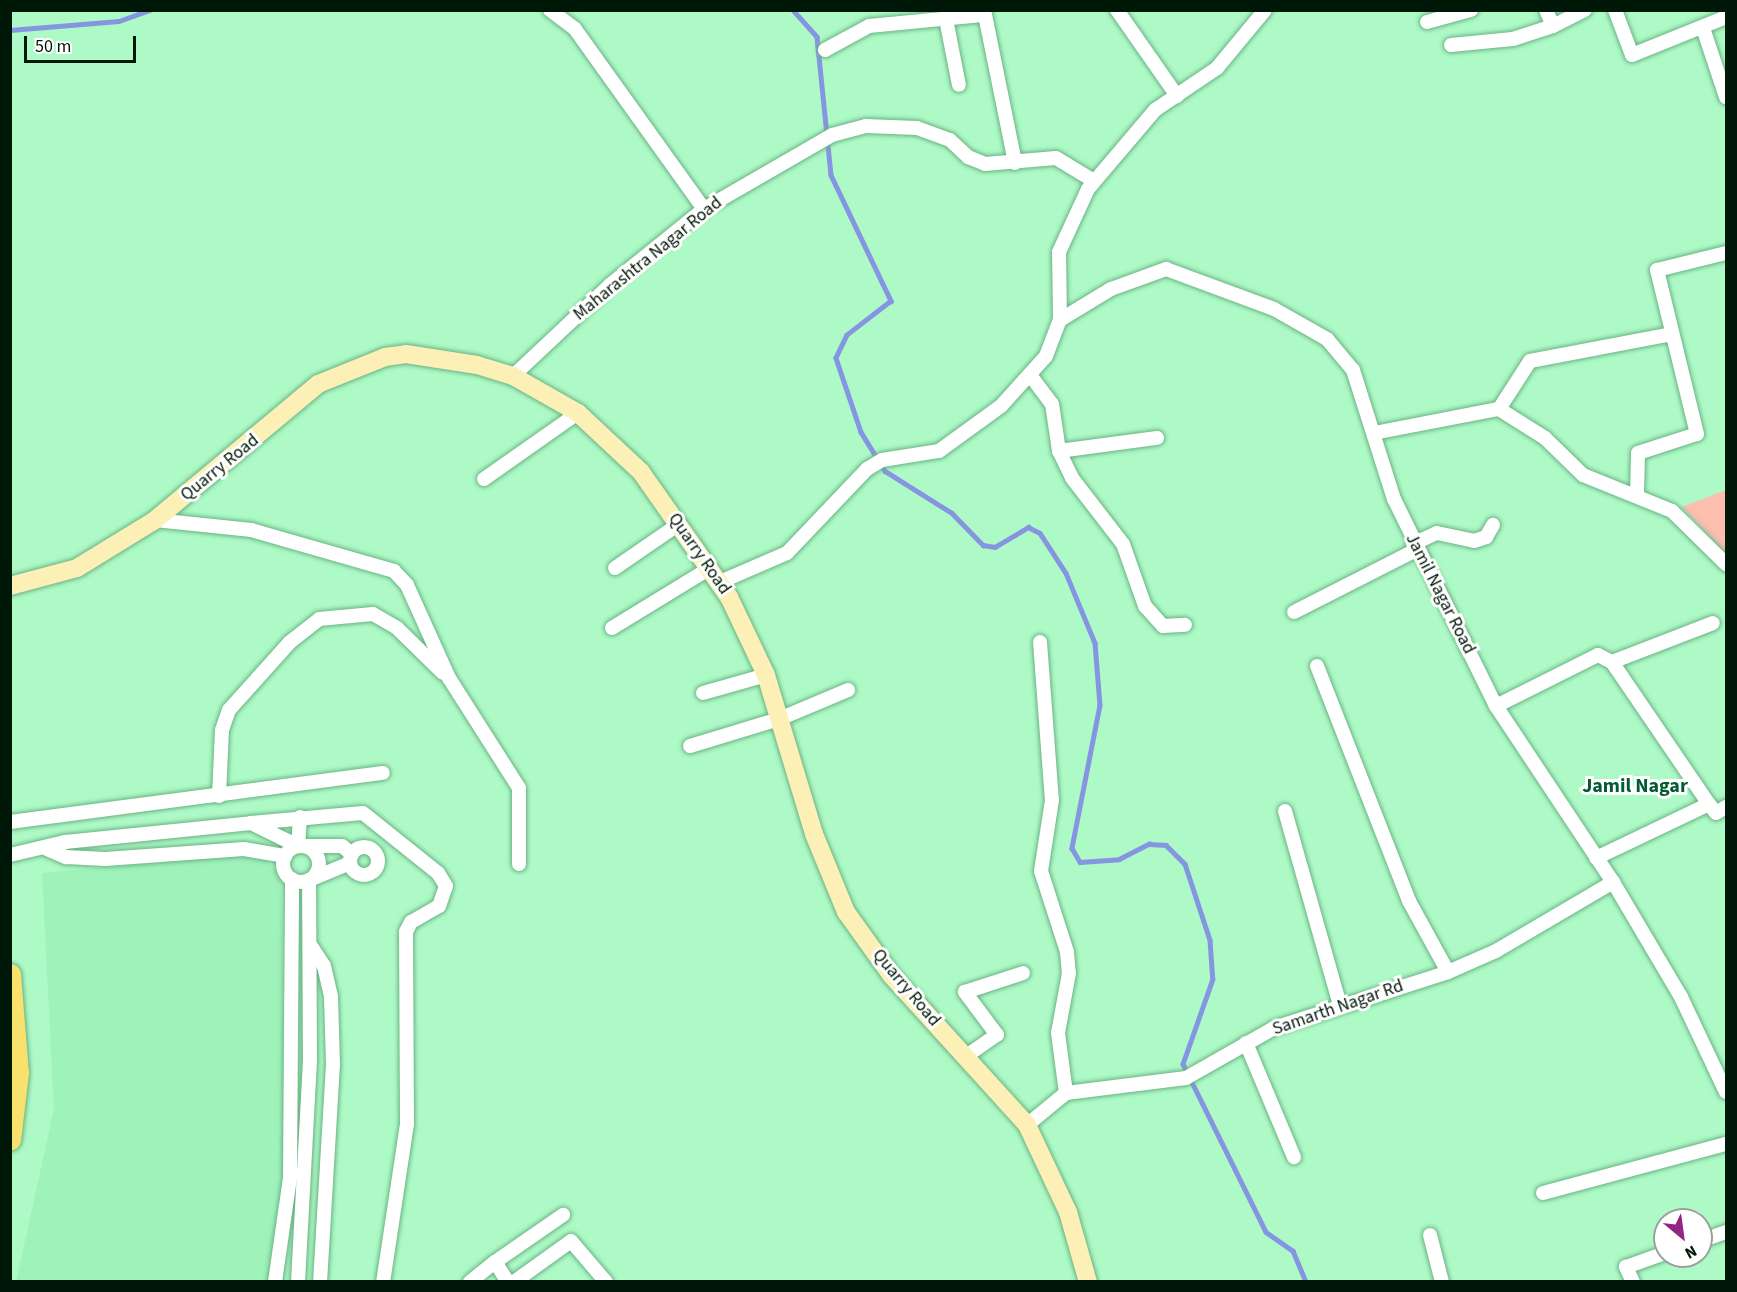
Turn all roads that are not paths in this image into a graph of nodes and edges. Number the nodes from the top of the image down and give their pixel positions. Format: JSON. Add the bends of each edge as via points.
{"nodes":[{"id":1,"x":550,"y":10,"type":"edge"},
{"id":2,"x":1117,"y":10,"type":"edge"},
{"id":3,"x":1265,"y":10,"type":"edge"},
{"id":4,"x":1472,"y":10,"type":"edge"},
{"id":5,"x":1546,"y":10,"type":"edge"},
{"id":6,"x":1585,"y":10,"type":"edge"},
{"id":7,"x":1615,"y":10,"type":"edge"},
{"id":8,"x":984,"y":13,"type":"edge"},
{"id":9,"x":1726,"y":17,"type":"edge"},
{"id":10,"x":946,"y":19,"type":"junction"},
{"id":11,"x":1426,"y":22,"type":"dead end"},
{"id":12,"x":1553,"y":26,"type":"junction"},
{"id":13,"x":1703,"y":28,"type":"junction"},
{"id":14,"x":1451,"y":45,"type":"dead end"},
{"id":15,"x":825,"y":50,"type":"dead end"},
{"id":16,"x":959,"y":85,"type":"dead end"},
{"id":17,"x":1177,"y":96,"type":"junction"},
{"id":18,"x":1726,"y":97,"type":"edge"},
{"id":19,"x":1015,"y":163,"type":"junction"},
{"id":20,"x":1094,"y":181,"type":"junction"},
{"id":21,"x":704,"y":209,"type":"junction"},
{"id":22,"x":1726,"y":253,"type":"edge"},
{"id":23,"x":1060,"y":320,"type":"junction"},
{"id":24,"x":1671,"y":334,"type":"junction"},
{"id":25,"x":1030,"y":375,"type":"junction"},
{"id":26,"x":513,"y":376,"type":"junction"},
{"id":27,"x":1499,"y":409,"type":"junction"},
{"id":28,"x":578,"y":413,"type":"junction"},
{"id":29,"x":1374,"y":433,"type":"junction"},
{"id":30,"x":1157,"y":438,"type":"dead end"},
{"id":31,"x":1059,"y":451,"type":"junction"},
{"id":32,"x":484,"y":479,"type":"dead end"},
{"id":33,"x":1638,"y":495,"type":"junction"},
{"id":34,"x":155,"y":520,"type":"junction"},
{"id":35,"x":679,"y":524,"type":"junction"},
{"id":36,"x":1493,"y":525,"type":"dead end"},
{"id":37,"x":1415,"y":547,"type":"junction"},
{"id":38,"x":1726,"y":564,"type":"edge"},
{"id":39,"x":615,"y":568,"type":"dead end"},
{"id":40,"x":715,"y":575,"type":"junction"},
{"id":41,"x":10,"y":586,"type":"edge"},
{"id":42,"x":1294,"y":612,"type":"dead end"},
{"id":43,"x":1713,"y":623,"type":"dead end"},
{"id":44,"x":1185,"y":625,"type":"dead end"},
{"id":45,"x":612,"y":628,"type":"dead end"},
{"id":46,"x":1040,"y":642,"type":"dead end"},
{"id":47,"x":1612,"y":662,"type":"junction"},
{"id":48,"x":1317,"y":666,"type":"dead end"},
{"id":49,"x":766,"y":675,"type":"junction"},
{"id":50,"x":449,"y":678,"type":"junction"},
{"id":51,"x":848,"y":690,"type":"dead end"},
{"id":52,"x":703,"y":693,"type":"dead end"},
{"id":53,"x":1496,"y":706,"type":"junction"},
{"id":54,"x":779,"y":719,"type":"junction"},
{"id":55,"x":690,"y":746,"type":"dead end"},
{"id":56,"x":383,"y":773,"type":"dead end"},
{"id":57,"x":219,"y":796,"type":"junction"},
{"id":58,"x":1709,"y":804,"type":"junction"},
{"id":59,"x":1726,"y":807,"type":"edge"},
{"id":60,"x":1285,"y":811,"type":"dead end"},
{"id":61,"x":300,"y":817,"type":"junction"},
{"id":62,"x":10,"y":822,"type":"edge"},
{"id":63,"x":251,"y":823,"type":"junction"},
{"id":64,"x":302,"y":846,"type":"junction"},
{"id":65,"x":47,"y":849,"type":"junction"},
{"id":66,"x":10,"y":855,"type":"edge"},
{"id":67,"x":285,"y":856,"type":"junction"},
{"id":68,"x":351,"y":858,"type":"junction"},
{"id":69,"x":1596,"y":858,"type":"junction"},
{"id":70,"x":519,"y":864,"type":"dead end"},
{"id":71,"x":292,"y":879,"type":"junction"},
{"id":72,"x":309,"y":880,"type":"junction"},
{"id":73,"x":1613,"y":882,"type":"junction"},
{"id":74,"x":310,"y":946,"type":"junction"},
{"id":75,"x":1448,"y":972,"type":"junction"},
{"id":76,"x":1023,"y":973,"type":"dead end"},
{"id":77,"x":10,"y":974,"type":"edge"},
{"id":78,"x":1340,"y":1005,"type":"junction"},
{"id":79,"x":1246,"y":1043,"type":"junction"},
{"id":80,"x":965,"y":1057,"type":"junction"},
{"id":81,"x":295,"y":1060,"type":"junction"},
{"id":82,"x":310,"y":1060,"type":"junction"},
{"id":83,"x":333,"y":1064,"type":"junction"},
{"id":84,"x":1726,"y":1090,"type":"edge"},
{"id":85,"x":1066,"y":1093,"type":"junction"},
{"id":86,"x":1027,"y":1125,"type":"junction"},
{"id":87,"x":10,"y":1140,"type":"edge"},
{"id":88,"x":1726,"y":1144,"type":"edge"},
{"id":89,"x":1294,"y":1157,"type":"dead end"},
{"id":90,"x":296,"y":1178,"type":"junction"},
{"id":91,"x":328,"y":1184,"type":"junction"},
{"id":92,"x":1543,"y":1193,"type":"dead end"},
{"id":93,"x":562,"y":1215,"type":"dead end"},
{"id":94,"x":1430,"y":1235,"type":"dead end"},
{"id":95,"x":1653,"y":1257,"type":"edge"},
{"id":96,"x":495,"y":1262,"type":"junction"},
{"id":97,"x":298,"y":1280,"type":"edge"},
{"id":98,"x":275,"y":1281,"type":"edge"},
{"id":99,"x":315,"y":1281,"type":"edge"},
{"id":100,"x":320,"y":1281,"type":"edge"},
{"id":101,"x":383,"y":1281,"type":"edge"},
{"id":102,"x":470,"y":1281,"type":"edge"},
{"id":103,"x":508,"y":1281,"type":"edge"},
{"id":104,"x":514,"y":1281,"type":"edge"},
{"id":105,"x":606,"y":1281,"type":"edge"},
{"id":106,"x":1088,"y":1281,"type":"edge"},
{"id":107,"x":1442,"y":1281,"type":"edge"},
{"id":108,"x":1633,"y":1281,"type":"edge"}],
"edges":[{"from":1,"to":21,"type":"street","via":[[575,29]]},
{"from":2,"to":17,"type":"street"},
{"from":3,"to":17,"type":"street","via":[[1217,68]]},
{"from":4,"to":11,"type":"street"},
{"from":5,"to":12,"type":"street"},
{"from":6,"to":12,"type":"street"},
{"from":7,"to":13,"type":"street","via":[[1632,55]]},
{"from":8,"to":10,"type":"street"},
{"from":8,"to":19,"type":"street"},
{"from":9,"to":13,"type":"street"},
{"from":10,"to":15,"type":"street","via":[[869,26]]},
{"from":10,"to":16,"type":"street"},
{"from":12,"to":14,"type":"street","via":[[1513,39]]},
{"from":13,"to":18,"type":"street"},
{"from":17,"to":20,"type":"street","via":[[1155,110]]},
{"from":19,"to":20,"type":"street","name":"Maharashtra Nagar Road","via":[[1056,158]]},
{"from":19,"to":21,"type":"street","name":"Maharashtra Nagar Road","via":[[985,164],[950,140],[917,128],[866,126],[819,141]]},
{"from":20,"to":23,"type":"street","via":[[1059,252]]},
{"from":21,"to":26,"type":"street","name":"Maharashtra Nagar Road","via":[[611,284]]},
{"from":22,"to":24,"type":"street","via":[[1657,270]]},
{"from":23,"to":25,"type":"street","via":[[1046,356]]},
{"from":23,"to":29,"type":"street","name":"Jamil Nagar Road","via":[[1111,290],[1166,269],[1208,281],[1326,339],[1353,370]]},
{"from":24,"to":27,"type":"street","via":[[1530,361]]},
{"from":24,"to":33,"type":"street","via":[[1697,434],[1638,453]]},
{"from":25,"to":31,"type":"street","via":[[1052,404]]},
{"from":25,"to":40,"type":"street","via":[[1001,406],[939,451],[882,460],[867,469],[787,553]]},
{"from":26,"to":28,"type":"main road","name":"Quarry Road"},
{"from":26,"to":34,"type":"main road","name":"Quarry Road","via":[[406,354],[318,384]]},
{"from":27,"to":29,"type":"street"},
{"from":27,"to":33,"type":"street","via":[[1545,438],[1583,475]]},
{"from":28,"to":32,"type":"street"},
{"from":28,"to":35,"type":"main road","name":"Quarry Road","via":[[641,472]]},
{"from":29,"to":37,"type":"street","name":"Jamil Nagar Road"},
{"from":30,"to":31,"type":"street"},
{"from":31,"to":44,"type":"street","via":[[1072,478],[1123,544],[1144,606],[1163,626]]},
{"from":33,"to":38,"type":"street","via":[[1672,511]]},
{"from":34,"to":41,"type":"main road","name":"Quarry Road","via":[[76,568]]},
{"from":34,"to":50,"type":"street","via":[[250,530],[384,564],[407,585]]},
{"from":35,"to":39,"type":"street"},
{"from":35,"to":40,"type":"main road","name":"Quarry Road"},
{"from":36,"to":37,"type":"street","via":[[1486,537],[1474,541],[1437,533]]},
{"from":37,"to":42,"type":"street"},
{"from":37,"to":53,"type":"street","name":"Jamil Nagar Road"},
{"from":40,"to":45,"type":"street"},
{"from":40,"to":49,"type":"main road","name":"Quarry Road"},
{"from":43,"to":47,"type":"street"},
{"from":46,"to":85,"type":"street","via":[[1052,800],[1041,871],[1067,952],[1069,973],[1058,1033]]},
{"from":47,"to":53,"type":"street","via":[[1598,655]]},
{"from":47,"to":58,"type":"street"},
{"from":48,"to":75,"type":"street","via":[[1409,901]]},
{"from":49,"to":52,"type":"street"},
{"from":49,"to":54,"type":"main road","name":"Quarry Road"},
{"from":50,"to":57,"type":"street","via":[[397,628],[373,614],[319,619],[290,642],[229,710],[222,730]]},
{"from":50,"to":70,"type":"street","via":[[519,788]]},
{"from":51,"to":54,"type":"street"},
{"from":53,"to":69,"type":"street","name":"Jamil Nagar Road"},
{"from":54,"to":55,"type":"street"},
{"from":54,"to":80,"type":"main road","name":"Quarry Road","via":[[814,834],[846,912],[892,976]]},
{"from":56,"to":57,"type":"street"},
{"from":57,"to":62,"type":"street"},
{"from":58,"to":59,"type":"street","via":[[1716,813]]},
{"from":58,"to":69,"type":"street"},
{"from":60,"to":78,"type":"street"},
{"from":61,"to":63,"type":"street"},
{"from":61,"to":64,"type":"street"},
{"from":61,"to":101,"type":"street","via":[[363,813],[438,873],[446,886],[440,906],[411,922],[406,932],[406,1124]]},
{"from":63,"to":64,"type":"street"},
{"from":63,"to":65,"type":"street","via":[[65,842]]},
{"from":64,"to":67,"type":"street"},
{"from":64,"to":68,"type":"street","via":[[342,846]]},
{"from":64,"to":72,"type":"street","via":[[319,858],[316,875]]},
{"from":65,"to":66,"type":"street"},
{"from":65,"to":67,"type":"street","via":[[66,857],[105,859],[244,849]]},
{"from":67,"to":71,"type":"street"},
{"from":68,"to":68,"type":"street","via":[[368,848],[385,862],[363,876]]},
{"from":68,"to":72,"type":"street"},
{"from":69,"to":73,"type":"street","name":"Jamil Nagar Road"},
{"from":71,"to":72,"type":"street"},
{"from":71,"to":81,"type":"street"},
{"from":72,"to":74,"type":"street"},
{"from":73,"to":75,"type":"street","name":"Samarth Nagar Rd","via":[[1496,951]]},
{"from":73,"to":84,"type":"street","name":"Jamil Nagar Road","via":[[1681,997]]},
{"from":74,"to":82,"type":"street"},
{"from":74,"to":83,"type":"street","via":[[324,966],[331,997]]},
{"from":75,"to":78,"type":"street","name":"Samarth Nagar Rd"},
{"from":76,"to":80,"type":"street","via":[[965,992],[997,1035]]},
{"from":77,"to":87,"type":"main road","via":[[18,1073]]},
{"from":78,"to":79,"type":"street","name":"Samarth Nagar Rd"},
{"from":79,"to":85,"type":"street","name":"Samarth Nagar Rd","via":[[1189,1076]]},
{"from":79,"to":89,"type":"street"},
{"from":80,"to":86,"type":"main road","name":"Quarry Road"},
{"from":81,"to":82,"type":"street"},
{"from":81,"to":90,"type":"street"},
{"from":82,"to":83,"type":"street"},
{"from":82,"to":90,"type":"street"},
{"from":83,"to":91,"type":"street"},
{"from":85,"to":86,"type":"street"},
{"from":86,"to":106,"type":"main road","name":"Quarry Road","via":[[1068,1212]]},
{"from":88,"to":92,"type":"street"},
{"from":90,"to":91,"type":"street"},
{"from":90,"to":97,"type":"street"},
{"from":90,"to":98,"type":"street"},
{"from":91,"to":100,"type":"street"},
{"from":93,"to":96,"type":"street"},
{"from":94,"to":107,"type":"street"},
{"from":95,"to":108,"type":"street","via":[[1626,1267]]},
{"from":96,"to":102,"type":"street"},
{"from":96,"to":103,"type":"street"},
{"from":97,"to":99,"type":"street"},
{"from":104,"to":105,"type":"street","via":[[571,1241]]}]}
